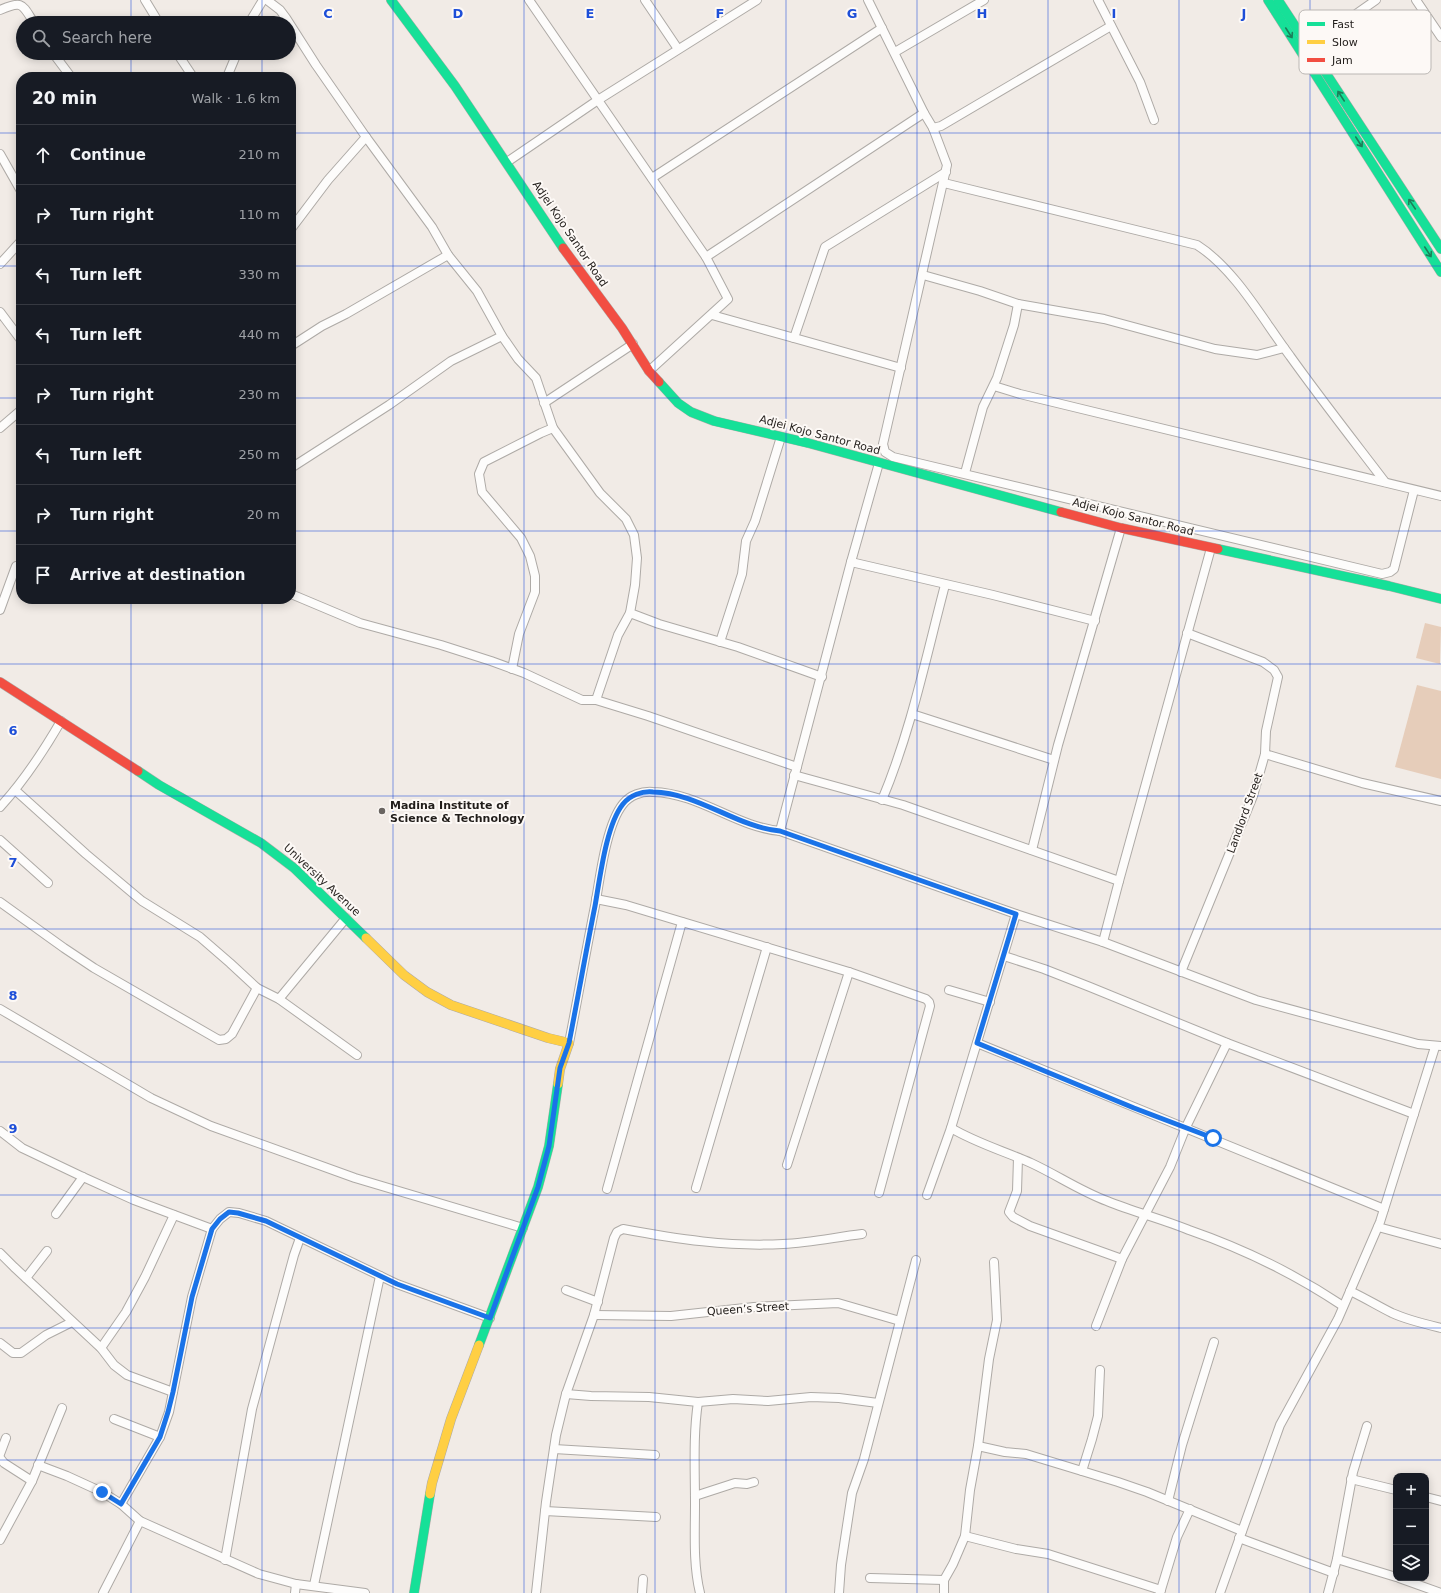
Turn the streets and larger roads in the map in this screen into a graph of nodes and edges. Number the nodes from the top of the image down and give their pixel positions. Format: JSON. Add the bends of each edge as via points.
{"nodes":[{"id":1,"x":145,"y":0,"type":"edge"},
{"id":2,"x":263,"y":0,"type":"edge"},
{"id":3,"x":267,"y":0,"type":"edge"},
{"id":4,"x":391,"y":0,"type":"edge"},
{"id":5,"x":529,"y":0,"type":"edge"},
{"id":6,"x":645,"y":0,"type":"edge"},
{"id":7,"x":757,"y":0,"type":"edge"},
{"id":8,"x":868,"y":0,"type":"edge"},
{"id":9,"x":984,"y":0,"type":"edge"},
{"id":10,"x":1098,"y":0,"type":"edge"},
{"id":11,"x":1268,"y":0,"type":"edge"},
{"id":12,"x":1278,"y":0,"type":"edge"},
{"id":13,"x":1376,"y":0,"type":"edge"},
{"id":14,"x":1416,"y":0,"type":"edge"},
{"id":15,"x":0,"y":10,"type":"edge"},
{"id":16,"x":1362,"y":10,"type":"edge"},
{"id":17,"x":1423,"y":10,"type":"edge"},
{"id":18,"x":30,"y":16,"type":"edge"},
{"id":19,"x":155,"y":16,"type":"edge"},
{"id":20,"x":253,"y":16,"type":"edge"},
{"id":21,"x":284,"y":16,"type":"edge"},
{"id":22,"x":1431,"y":21,"type":"edge"},
{"id":23,"x":1111,"y":26,"type":"junction"},
{"id":24,"x":882,"y":28,"type":"junction"},
{"id":25,"x":1299,"y":32,"type":"edge"},
{"id":26,"x":296,"y":34,"type":"edge"},
{"id":27,"x":1440,"y":34,"type":"edge"},
{"id":28,"x":678,"y":49,"type":"junction"},
{"id":29,"x":1299,"y":49,"type":"edge"},
{"id":30,"x":895,"y":52,"type":"junction"},
{"id":31,"x":58,"y":60,"type":"edge"},
{"id":32,"x":182,"y":60,"type":"edge"},
{"id":33,"x":234,"y":60,"type":"edge"},
{"id":34,"x":67,"y":72,"type":"edge"},
{"id":35,"x":190,"y":72,"type":"edge"},
{"id":36,"x":229,"y":72,"type":"edge"},
{"id":37,"x":1315,"y":74,"type":"edge"},
{"id":38,"x":1327,"y":74,"type":"edge"},
{"id":39,"x":598,"y":100,"type":"junction"},
{"id":40,"x":924,"y":113,"type":"junction"},
{"id":41,"x":1154,"y":120,"type":"dead end"},
{"id":42,"x":933,"y":128,"type":"junction"},
{"id":43,"x":366,"y":137,"type":"junction"},
{"id":44,"x":0,"y":154,"type":"edge"},
{"id":45,"x":507,"y":162,"type":"junction"},
{"id":46,"x":946,"y":172,"type":"junction"},
{"id":47,"x":652,"y":178,"type":"junction"},
{"id":48,"x":16,"y":182,"type":"edge"},
{"id":49,"x":944,"y":183,"type":"junction"},
{"id":50,"x":296,"y":222,"type":"edge"},
{"id":51,"x":16,"y":246,"type":"edge"},
{"id":52,"x":1441,"y":249,"type":"edge"},
{"id":53,"x":448,"y":255,"type":"junction"},
{"id":54,"x":706,"y":257,"type":"junction"},
{"id":55,"x":0,"y":264,"type":"edge"},
{"id":56,"x":1441,"y":272,"type":"edge"},
{"id":57,"x":923,"y":275,"type":"junction"},
{"id":58,"x":1018,"y":304,"type":"junction"},
{"id":59,"x":0,"y":312,"type":"edge"},
{"id":60,"x":712,"y":315,"type":"junction"},
{"id":61,"x":3,"y":322,"type":"edge"},
{"id":62,"x":16,"y":335,"type":"edge"},
{"id":63,"x":502,"y":336,"type":"junction"},
{"id":64,"x":794,"y":338,"type":"junction"},
{"id":65,"x":296,"y":343,"type":"edge"},
{"id":66,"x":633,"y":344,"type":"junction"},
{"id":67,"x":1284,"y":348,"type":"junction"},
{"id":68,"x":901,"y":368,"type":"junction"},
{"id":69,"x":649,"y":371,"type":"junction"},
{"id":70,"x":994,"y":386,"type":"junction"},
{"id":71,"x":544,"y":403,"type":"junction"},
{"id":72,"x":16,"y":414,"type":"edge"},
{"id":73,"x":0,"y":428,"type":"edge"},
{"id":74,"x":553,"y":428,"type":"junction"},
{"id":75,"x":781,"y":437,"type":"junction"},
{"id":76,"x":879,"y":463,"type":"junction"},
{"id":77,"x":296,"y":465,"type":"edge"},
{"id":78,"x":965,"y":473,"type":"junction"},
{"id":79,"x":1385,"y":482,"type":"junction"},
{"id":80,"x":1414,"y":490,"type":"junction"},
{"id":81,"x":1441,"y":496,"type":"edge"},
{"id":82,"x":1121,"y":528,"type":"junction"},
{"id":83,"x":1211,"y":548,"type":"junction"},
{"id":84,"x":851,"y":562,"type":"junction"},
{"id":85,"x":16,"y":566,"type":"dead end"},
{"id":86,"x":945,"y":585,"type":"junction"},
{"id":87,"x":296,"y":596,"type":"edge"},
{"id":88,"x":1441,"y":598,"type":"edge"},
{"id":89,"x":0,"y":610,"type":"edge"},
{"id":90,"x":630,"y":613,"type":"junction"},
{"id":91,"x":1095,"y":621,"type":"junction"},
{"id":92,"x":1187,"y":632,"type":"junction"},
{"id":93,"x":720,"y":642,"type":"junction"},
{"id":94,"x":512,"y":669,"type":"junction"},
{"id":95,"x":822,"y":677,"type":"junction"},
{"id":96,"x":0,"y":682,"type":"edge"},
{"id":97,"x":596,"y":700,"type":"junction"},
{"id":98,"x":912,"y":714,"type":"junction"},
{"id":99,"x":60,"y":722,"type":"junction"},
{"id":100,"x":1265,"y":754,"type":"junction"},
{"id":101,"x":1054,"y":760,"type":"junction"},
{"id":102,"x":796,"y":771,"type":"junction"},
{"id":103,"x":15,"y":790,"type":"junction"},
{"id":104,"x":882,"y":800,"type":"junction"},
{"id":105,"x":1441,"y":802,"type":"edge"},
{"id":106,"x":0,"y":807,"type":"edge"},
{"id":107,"x":780,"y":831,"type":"junction"},
{"id":108,"x":0,"y":840,"type":"edge"},
{"id":109,"x":1032,"y":850,"type":"junction"},
{"id":110,"x":1119,"y":880,"type":"junction"},
{"id":111,"x":48,"y":883,"type":"dead end"},
{"id":112,"x":596,"y":899,"type":"junction"},
{"id":113,"x":0,"y":902,"type":"edge"},
{"id":114,"x":1016,"y":914,"type":"junction"},
{"id":115,"x":346,"y":918,"type":"junction"},
{"id":116,"x":682,"y":922,"type":"junction"},
{"id":117,"x":1104,"y":942,"type":"junction"},
{"id":118,"x":767,"y":948,"type":"junction"},
{"id":119,"x":1004,"y":956,"type":"junction"},
{"id":120,"x":849,"y":972,"type":"junction"},
{"id":121,"x":1181,"y":972,"type":"junction"},
{"id":122,"x":257,"y":988,"type":"junction"},
{"id":123,"x":949,"y":990,"type":"dead end"},
{"id":124,"x":279,"y":999,"type":"junction"},
{"id":125,"x":990,"y":1002,"type":"junction"},
{"id":126,"x":0,"y":1009,"type":"edge"},
{"id":127,"x":569,"y":1043,"type":"junction"},
{"id":128,"x":977,"y":1043,"type":"junction"},
{"id":129,"x":1227,"y":1043,"type":"junction"},
{"id":130,"x":1438,"y":1046,"type":"edge"},
{"id":131,"x":357,"y":1055,"type":"dead end"},
{"id":132,"x":1414,"y":1114,"type":"junction"},
{"id":133,"x":1186,"y":1127,"type":"junction"},
{"id":134,"x":951,"y":1128,"type":"junction"},
{"id":135,"x":0,"y":1131,"type":"edge"},
{"id":136,"x":1018,"y":1158,"type":"junction"},
{"id":137,"x":788,"y":1165,"type":"dead end"},
{"id":138,"x":83,"y":1177,"type":"junction"},
{"id":139,"x":607,"y":1188,"type":"dead end"},
{"id":140,"x":696,"y":1188,"type":"dead end"},
{"id":141,"x":879,"y":1193,"type":"dead end"},
{"id":142,"x":927,"y":1195,"type":"dead end"},
{"id":143,"x":1384,"y":1209,"type":"junction"},
{"id":144,"x":56,"y":1214,"type":"dead end"},
{"id":145,"x":174,"y":1215,"type":"junction"},
{"id":146,"x":1145,"y":1215,"type":"junction"},
{"id":147,"x":1378,"y":1227,"type":"junction"},
{"id":148,"x":523,"y":1228,"type":"junction"},
{"id":149,"x":212,"y":1229,"type":"junction"},
{"id":150,"x":862,"y":1234,"type":"dead end"},
{"id":151,"x":300,"y":1238,"type":"junction"},
{"id":152,"x":1441,"y":1244,"type":"edge"},
{"id":153,"x":47,"y":1251,"type":"dead end"},
{"id":154,"x":0,"y":1252,"type":"edge"},
{"id":155,"x":916,"y":1260,"type":"dead end"},
{"id":156,"x":1122,"y":1260,"type":"junction"},
{"id":157,"x":994,"y":1262,"type":"dead end"},
{"id":158,"x":380,"y":1276,"type":"junction"},
{"id":159,"x":26,"y":1278,"type":"junction"},
{"id":160,"x":566,"y":1290,"type":"dead end"},
{"id":161,"x":1350,"y":1291,"type":"junction"},
{"id":162,"x":598,"y":1302,"type":"junction"},
{"id":163,"x":1343,"y":1306,"type":"junction"},
{"id":164,"x":594,"y":1315,"type":"junction"},
{"id":165,"x":490,"y":1318,"type":"junction"},
{"id":166,"x":900,"y":1321,"type":"junction"},
{"id":167,"x":72,"y":1322,"type":"junction"},
{"id":168,"x":1096,"y":1326,"type":"dead end"},
{"id":169,"x":1441,"y":1328,"type":"edge"},
{"id":170,"x":1214,"y":1342,"type":"dead end"},
{"id":171,"x":0,"y":1343,"type":"edge"},
{"id":172,"x":101,"y":1348,"type":"junction"},
{"id":173,"x":1100,"y":1370,"type":"dead end"},
{"id":174,"x":173,"y":1392,"type":"junction"},
{"id":175,"x":566,"y":1394,"type":"junction"},
{"id":176,"x":698,"y":1402,"type":"junction"},
{"id":177,"x":878,"y":1403,"type":"junction"},
{"id":178,"x":62,"y":1408,"type":"dead end"},
{"id":179,"x":114,"y":1419,"type":"dead end"},
{"id":180,"x":1367,"y":1426,"type":"dead end"},
{"id":181,"x":160,"y":1437,"type":"junction"},
{"id":182,"x":6,"y":1438,"type":"dead end"},
{"id":183,"x":978,"y":1446,"type":"junction"},
{"id":184,"x":554,"y":1449,"type":"junction"},
{"id":185,"x":0,"y":1454,"type":"edge"},
{"id":186,"x":655,"y":1455,"type":"dead end"},
{"id":187,"x":0,"y":1458,"type":"edge"},
{"id":188,"x":38,"y":1465,"type":"junction"},
{"id":189,"x":1082,"y":1471,"type":"junction"},
{"id":190,"x":1352,"y":1479,"type":"junction"},
{"id":191,"x":32,"y":1481,"type":"junction"},
{"id":192,"x":754,"y":1482,"type":"dead end"},
{"id":193,"x":1393,"y":1489,"type":"edge"},
{"id":194,"x":695,"y":1496,"type":"junction"},
{"id":195,"x":1429,"y":1498,"type":"edge"},
{"id":196,"x":1168,"y":1501,"type":"junction"},
{"id":197,"x":1441,"y":1501,"type":"edge"},
{"id":198,"x":121,"y":1504,"type":"junction"},
{"id":199,"x":1190,"y":1509,"type":"junction"},
{"id":200,"x":545,"y":1511,"type":"junction"},
{"id":201,"x":656,"y":1517,"type":"dead end"},
{"id":202,"x":140,"y":1521,"type":"junction"},
{"id":203,"x":1241,"y":1534,"type":"junction"},
{"id":204,"x":965,"y":1536,"type":"junction"},
{"id":205,"x":0,"y":1540,"type":"edge"},
{"id":206,"x":1337,"y":1559,"type":"junction"},
{"id":207,"x":225,"y":1560,"type":"junction"},
{"id":208,"x":1334,"y":1574,"type":"junction"},
{"id":209,"x":1393,"y":1577,"type":"edge"},
{"id":210,"x":870,"y":1578,"type":"dead end"},
{"id":211,"x":643,"y":1579,"type":"dead end"},
{"id":212,"x":944,"y":1580,"type":"junction"},
{"id":213,"x":1406,"y":1581,"type":"edge"},
{"id":214,"x":296,"y":1584,"type":"junction"},
{"id":215,"x":314,"y":1585,"type":"junction"},
{"id":216,"x":1160,"y":1592,"type":"edge"},
{"id":217,"x":103,"y":1593,"type":"edge"},
{"id":218,"x":295,"y":1593,"type":"edge"},
{"id":219,"x":365,"y":1593,"type":"edge"},
{"id":220,"x":414,"y":1593,"type":"edge"},
{"id":221,"x":536,"y":1593,"type":"edge"},
{"id":222,"x":642,"y":1593,"type":"edge"},
{"id":223,"x":700,"y":1593,"type":"edge"},
{"id":224,"x":839,"y":1593,"type":"edge"},
{"id":225,"x":944,"y":1593,"type":"edge"},
{"id":226,"x":1220,"y":1593,"type":"edge"},
{"id":227,"x":1328,"y":1593,"type":"edge"},
{"id":228,"x":1441,"y":1593,"type":"edge"}],
"edges":[{"from":1,"to":19,"type":"street"},
{"from":2,"to":20,"type":"street"},
{"from":3,"to":21,"type":"street"},
{"from":4,"to":45,"type":"street","name":"Adjei Kojo Santor Road"},
{"from":5,"to":39,"type":"street"},
{"from":6,"to":28,"type":"street"},
{"from":7,"to":28,"type":"street"},
{"from":8,"to":24,"type":"street"},
{"from":9,"to":30,"type":"street"},
{"from":10,"to":23,"type":"street"},
{"from":11,"to":29,"type":"street","one_way":true},
{"from":12,"to":25,"type":"street"},
{"from":13,"to":16,"type":"street"},
{"from":14,"to":17,"type":"street"},
{"from":15,"to":18,"type":"street","via":[[12,3],[19,3]]},
{"from":22,"to":27,"type":"street"},
{"from":23,"to":41,"type":"street","via":[[1140,82]]},
{"from":23,"to":42,"type":"street","via":[[941,126]]},
{"from":24,"to":30,"type":"street"},
{"from":24,"to":47,"type":"street"},
{"from":26,"to":43,"type":"street"},
{"from":28,"to":39,"type":"street"},
{"from":30,"to":40,"type":"street"},
{"from":31,"to":34,"type":"street"},
{"from":32,"to":35,"type":"street"},
{"from":33,"to":36,"type":"street"},
{"from":37,"to":56,"type":"street","one_way":true},
{"from":52,"to":38,"type":"street","one_way":true},
{"from":39,"to":45,"type":"street"},
{"from":39,"to":47,"type":"street"},
{"from":40,"to":42,"type":"street"},
{"from":40,"to":54,"type":"street"},
{"from":42,"to":46,"type":"street","via":[[948,165]]},
{"from":43,"to":50,"type":"street","via":[[328,180]]},
{"from":43,"to":53,"type":"street","via":[[432,227]]},
{"from":44,"to":48,"type":"street"},
{"from":45,"to":66,"type":"street","name":"Adjei Kojo Santor Road","via":[[572,263]]},
{"from":46,"to":49,"type":"street"},
{"from":46,"to":64,"type":"street","via":[[825,247]]},
{"from":47,"to":54,"type":"street"},
{"from":49,"to":57,"type":"street"},
{"from":49,"to":67,"type":"street","via":[[1197,245],[1211,254],[1228,272]]},
{"from":51,"to":55,"type":"street"},
{"from":53,"to":63,"type":"street","via":[[477,291]]},
{"from":53,"to":65,"type":"street"},
{"from":54,"to":60,"type":"street","via":[[728,299]]},
{"from":57,"to":58,"type":"street","via":[[980,290]]},
{"from":57,"to":68,"type":"street"},
{"from":58,"to":67,"type":"street","via":[[1104,319],[1215,348],[1257,355]]},
{"from":58,"to":70,"type":"street","via":[[1014,325]]},
{"from":59,"to":61,"type":"street"},
{"from":60,"to":64,"type":"street"},
{"from":60,"to":69,"type":"street"},
{"from":61,"to":62,"type":"street"},
{"from":63,"to":71,"type":"street","via":[[536,378]]},
{"from":63,"to":77,"type":"street","via":[[451,361],[389,405]]},
{"from":64,"to":68,"type":"street"},
{"from":66,"to":69,"type":"street","name":"Adjei Kojo Santor Road"},
{"from":66,"to":71,"type":"street"},
{"from":67,"to":79,"type":"street"},
{"from":68,"to":78,"type":"street","via":[[883,444],[885,452],[893,457]]},
{"from":69,"to":75,"type":"street","name":"Adjei Kojo Santor Road","via":[[678,403],[691,412]]},
{"from":70,"to":78,"type":"street","via":[[983,408]]},
{"from":70,"to":79,"type":"street"},
{"from":71,"to":74,"type":"street"},
{"from":72,"to":73,"type":"street"},
{"from":74,"to":90,"type":"street","via":[[600,493],[626,519],[634,535],[637,558]]},
{"from":74,"to":94,"type":"street","via":[[484,462],[479,474],[482,492],[521,538],[530,556],[535,576],[535,592],[519,634]]},
{"from":75,"to":76,"type":"street","name":"Adjei Kojo Santor Road"},
{"from":75,"to":93,"type":"street","via":[[755,521],[746,541],[742,574]]},
{"from":76,"to":82,"type":"street","name":"Adjei Kojo Santor Road"},
{"from":76,"to":84,"type":"street"},
{"from":78,"to":80,"type":"street","via":[[1382,574],[1394,568]]},
{"from":79,"to":80,"type":"street"},
{"from":80,"to":81,"type":"street"},
{"from":82,"to":83,"type":"street","name":"Adjei Kojo Santor Road"},
{"from":82,"to":91,"type":"street"},
{"from":83,"to":88,"type":"street","name":"Adjei Kojo Santor Road"},
{"from":83,"to":92,"type":"street"},
{"from":84,"to":86,"type":"street"},
{"from":84,"to":95,"type":"street"},
{"from":85,"to":89,"type":"street"},
{"from":86,"to":91,"type":"street"},
{"from":86,"to":98,"type":"street"},
{"from":87,"to":94,"type":"street","via":[[360,623],[441,645]]},
{"from":90,"to":93,"type":"street"},
{"from":90,"to":97,"type":"street","via":[[618,635]]},
{"from":91,"to":101,"type":"street"},
{"from":92,"to":100,"type":"street","name":"Landlord Street","via":[[1263,662],[1274,670],[1278,677],[1266,731]]},
{"from":92,"to":110,"type":"street"},
{"from":93,"to":95,"type":"street"},
{"from":94,"to":97,"type":"street","via":[[582,700]]},
{"from":95,"to":102,"type":"street"},
{"from":96,"to":99,"type":"street","name":"University Avenue"},
{"from":97,"to":102,"type":"street","via":[[648,716]]},
{"from":98,"to":101,"type":"street"},
{"from":98,"to":104,"type":"street","via":[[894,772]]},
{"from":99,"to":103,"type":"street","via":[[41,756]]},
{"from":99,"to":115,"type":"street","name":"University Avenue","via":[[159,785],[274,852]]},
{"from":100,"to":105,"type":"street","via":[[1362,783]]},
{"from":100,"to":121,"type":"street","name":"Landlord Street","via":[[1253,796]]},
{"from":101,"to":109,"type":"street"},
{"from":102,"to":104,"type":"street"},
{"from":102,"to":107,"type":"street"},
{"from":103,"to":106,"type":"street"},
{"from":103,"to":122,"type":"street","via":[[142,902],[200,937]]},
{"from":104,"to":109,"type":"street"},
{"from":107,"to":112,"type":"street","via":[[750,824],[677,796],[651,792],[634,796],[623,804],[612,829],[603,858]]},
{"from":107,"to":114,"type":"street"},
{"from":108,"to":111,"type":"street"},
{"from":109,"to":110,"type":"street"},
{"from":110,"to":117,"type":"street"},
{"from":112,"to":116,"type":"street"},
{"from":112,"to":127,"type":"street"},
{"from":113,"to":122,"type":"street","via":[[94,968],[219,1040],[226,1039],[232,1034]]},
{"from":114,"to":117,"type":"street"},
{"from":114,"to":119,"type":"street"},
{"from":115,"to":124,"type":"street"},
{"from":115,"to":127,"type":"street","name":"University Avenue","via":[[404,975],[440,1000]]},
{"from":116,"to":118,"type":"street"},
{"from":116,"to":139,"type":"street"},
{"from":117,"to":121,"type":"street"},
{"from":118,"to":120,"type":"street"},
{"from":118,"to":140,"type":"street"},
{"from":119,"to":125,"type":"street"},
{"from":119,"to":129,"type":"street","via":[[1044,969]]},
{"from":120,"to":137,"type":"street"},
{"from":120,"to":141,"type":"street","via":[[926,998],[930,1006]]},
{"from":121,"to":130,"type":"street","via":[[1256,1000],[1418,1044]]},
{"from":122,"to":124,"type":"street"},
{"from":123,"to":125,"type":"street"},
{"from":124,"to":131,"type":"street"},
{"from":125,"to":128,"type":"street"},
{"from":126,"to":148,"type":"street","via":[[151,1098],[212,1126],[355,1178]]},
{"from":127,"to":148,"type":"street","via":[[560,1068],[549,1146]]},
{"from":128,"to":133,"type":"street"},
{"from":128,"to":134,"type":"street"},
{"from":129,"to":132,"type":"street"},
{"from":129,"to":133,"type":"street"},
{"from":130,"to":132,"type":"street"},
{"from":132,"to":143,"type":"street"},
{"from":133,"to":143,"type":"street"},
{"from":133,"to":146,"type":"street","via":[[1170,1167]]},
{"from":134,"to":136,"type":"street","via":[[966,1137]]},
{"from":134,"to":142,"type":"street"},
{"from":135,"to":138,"type":"street","via":[[22,1148]]},
{"from":136,"to":146,"type":"street","via":[[1056,1175],[1076,1188]]},
{"from":136,"to":156,"type":"street","via":[[1017,1190],[1009,1212],[1013,1217],[1030,1226]]},
{"from":138,"to":144,"type":"street"},
{"from":138,"to":145,"type":"street"},
{"from":143,"to":147,"type":"street"},
{"from":145,"to":149,"type":"street"},
{"from":145,"to":172,"type":"street","via":[[130,1305]]},
{"from":146,"to":156,"type":"street"},
{"from":146,"to":163,"type":"street","via":[[1188,1229],[1262,1259]]},
{"from":147,"to":152,"type":"street"},
{"from":147,"to":161,"type":"street"},
{"from":148,"to":165,"type":"street"},
{"from":149,"to":151,"type":"street","via":[[229,1212],[266,1221]]},
{"from":149,"to":174,"type":"street","via":[[192,1297]]},
{"from":150,"to":162,"type":"street","via":[[784,1244],[750,1244],[678,1239],[623,1229],[615,1235]]},
{"from":151,"to":158,"type":"street"},
{"from":151,"to":207,"type":"street","via":[[252,1409]]},
{"from":153,"to":159,"type":"street"},
{"from":154,"to":159,"type":"street"},
{"from":155,"to":166,"type":"street"},
{"from":156,"to":168,"type":"street"},
{"from":157,"to":183,"type":"street","via":[[997,1320],[989,1359]]},
{"from":158,"to":165,"type":"street"},
{"from":158,"to":215,"type":"street"},
{"from":159,"to":167,"type":"street"},
{"from":160,"to":162,"type":"street"},
{"from":161,"to":163,"type":"street"},
{"from":161,"to":169,"type":"street","via":[[1392,1313]]},
{"from":162,"to":164,"type":"street"},
{"from":163,"to":203,"type":"street","via":[[1280,1425]]},
{"from":164,"to":166,"type":"street","name":"Queen’s Street","via":[[670,1316],[754,1307],[838,1303]]},
{"from":164,"to":175,"type":"street"},
{"from":165,"to":220,"type":"street","via":[[451,1419],[432,1483]]},
{"from":166,"to":177,"type":"street"},
{"from":167,"to":171,"type":"street","via":[[46,1335],[21,1353],[14,1353]]},
{"from":167,"to":172,"type":"street"},
{"from":170,"to":196,"type":"street","via":[[1182,1445]]},
{"from":172,"to":174,"type":"street","via":[[114,1365],[127,1375]]},
{"from":173,"to":189,"type":"street","via":[[1098,1416]]},
{"from":174,"to":181,"type":"street"},
{"from":175,"to":176,"type":"street","via":[[649,1397]]},
{"from":175,"to":184,"type":"street"},
{"from":176,"to":177,"type":"street","via":[[733,1399],[768,1401],[811,1397]]},
{"from":176,"to":194,"type":"street"},
{"from":177,"to":224,"type":"street","via":[[864,1460],[852,1494]]},
{"from":178,"to":188,"type":"street"},
{"from":179,"to":181,"type":"street"},
{"from":180,"to":190,"type":"street"},
{"from":181,"to":198,"type":"street"},
{"from":182,"to":185,"type":"street"},
{"from":183,"to":189,"type":"street","via":[[1026,1454]]},
{"from":183,"to":204,"type":"street"},
{"from":184,"to":186,"type":"street"},
{"from":184,"to":200,"type":"street"},
{"from":187,"to":191,"type":"street"},
{"from":188,"to":191,"type":"street"},
{"from":188,"to":198,"type":"street","via":[[102,1492]]},
{"from":189,"to":196,"type":"street"},
{"from":190,"to":193,"type":"street"},
{"from":190,"to":206,"type":"street"},
{"from":191,"to":205,"type":"street"},
{"from":192,"to":194,"type":"street","via":[[735,1484]]},
{"from":194,"to":223,"type":"street","via":[[696,1575]]},
{"from":195,"to":197,"type":"street"},
{"from":196,"to":199,"type":"street"},
{"from":198,"to":202,"type":"street"},
{"from":199,"to":203,"type":"street"},
{"from":199,"to":216,"type":"street","via":[[1177,1537]]},
{"from":200,"to":201,"type":"street"},
{"from":200,"to":221,"type":"street"},
{"from":202,"to":207,"type":"street"},
{"from":202,"to":217,"type":"street"},
{"from":203,"to":208,"type":"street"},
{"from":203,"to":226,"type":"street"},
{"from":204,"to":212,"type":"street"},
{"from":204,"to":216,"type":"street","via":[[1048,1554]]},
{"from":206,"to":208,"type":"street"},
{"from":206,"to":209,"type":"street"},
{"from":207,"to":214,"type":"street","via":[[258,1574]]},
{"from":208,"to":227,"type":"street"},
{"from":210,"to":212,"type":"street"},
{"from":211,"to":222,"type":"street"},
{"from":212,"to":225,"type":"street"},
{"from":213,"to":228,"type":"street"},
{"from":214,"to":215,"type":"street"},
{"from":214,"to":218,"type":"street"},
{"from":215,"to":219,"type":"street"}]}
